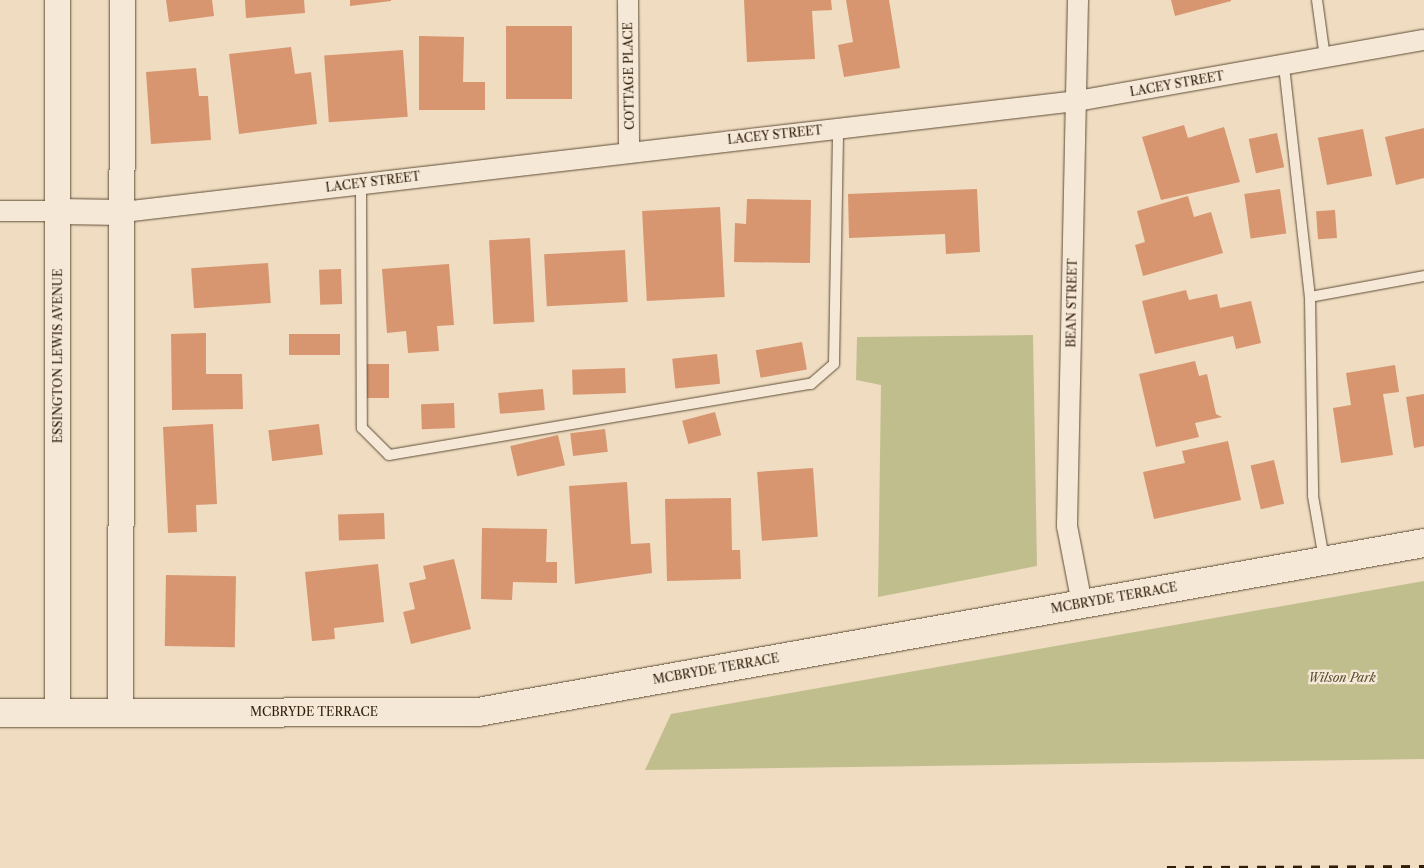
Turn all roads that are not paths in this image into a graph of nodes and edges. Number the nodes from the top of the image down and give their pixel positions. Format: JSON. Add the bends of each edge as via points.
{"nodes":[{"id":1,"x":57,"y":0,"type":"edge"},
{"id":2,"x":122,"y":0,"type":"edge"},
{"id":3,"x":628,"y":0,"type":"edge"},
{"id":4,"x":1078,"y":0,"type":"edge"},
{"id":5,"x":1317,"y":0,"type":"edge"},
{"id":6,"x":1424,"y":40,"type":"edge"},
{"id":7,"x":1325,"y":58,"type":"junction"},
{"id":8,"x":1284,"y":66,"type":"junction"},
{"id":9,"x":1077,"y":101,"type":"junction"},
{"id":10,"x":838,"y":128,"type":"junction"},
{"id":11,"x":629,"y":152,"type":"junction"},
{"id":12,"x":361,"y":183,"type":"junction"},
{"id":13,"x":0,"y":211,"type":"edge"},
{"id":14,"x":59,"y":211,"type":"junction"},
{"id":15,"x":123,"y":212,"type":"junction"},
{"id":16,"x":1424,"y":276,"type":"edge"},
{"id":17,"x":1310,"y":297,"type":"junction"},
{"id":18,"x":1424,"y":542,"type":"edge"},
{"id":19,"x":1324,"y":560,"type":"junction"},
{"id":20,"x":1082,"y":604,"type":"junction"},
{"id":21,"x":120,"y":712,"type":"junction"},
{"id":22,"x":0,"y":713,"type":"edge"},
{"id":23,"x":57,"y":713,"type":"junction"}],
"edges":[{"from":1,"to":14,"type":"street","name":"ESSINGTON LEWIS AVENUE"},
{"from":2,"to":15,"type":"street"},
{"from":3,"to":11,"type":"street","name":"COTTAGE PLACE"},
{"from":4,"to":9,"type":"street","name":"BEAN STREET"},
{"from":5,"to":7,"type":"lane"},
{"from":6,"to":7,"type":"street","name":"LACEY STREET"},
{"from":7,"to":8,"type":"street","name":"LACEY STREET"},
{"from":8,"to":9,"type":"street","name":"LACEY STREET"},
{"from":8,"to":17,"type":"lane"},
{"from":9,"to":10,"type":"street","name":"LACEY STREET"},
{"from":9,"to":20,"type":"street","name":"BEAN STREET","via":[[1067,526]]},
{"from":10,"to":11,"type":"street","name":"LACEY STREET"},
{"from":10,"to":12,"type":"lane","via":[[834,364],[811,384],[389,455],[362,428]]},
{"from":11,"to":12,"type":"street","name":"LACEY STREET"},
{"from":12,"to":15,"type":"street","name":"LACEY STREET"},
{"from":13,"to":14,"type":"street"},
{"from":14,"to":15,"type":"street"},
{"from":14,"to":23,"type":"street","name":"ESSINGTON LEWIS AVENUE"},
{"from":15,"to":21,"type":"street"},
{"from":16,"to":17,"type":"lane"},
{"from":17,"to":19,"type":"lane","via":[[1313,496]]},
{"from":18,"to":19,"type":"main road","name":"MCBRYDE TERRACE"},
{"from":19,"to":20,"type":"main road","name":"MCBRYDE TERRACE"},
{"from":20,"to":21,"type":"main road","name":"MCBRYDE TERRACE","via":[[478,712]]},
{"from":21,"to":23,"type":"main road","name":"MCBRYDE TERRACE"},
{"from":22,"to":23,"type":"main road","name":"MCBRYDE TERRACE"}]}
